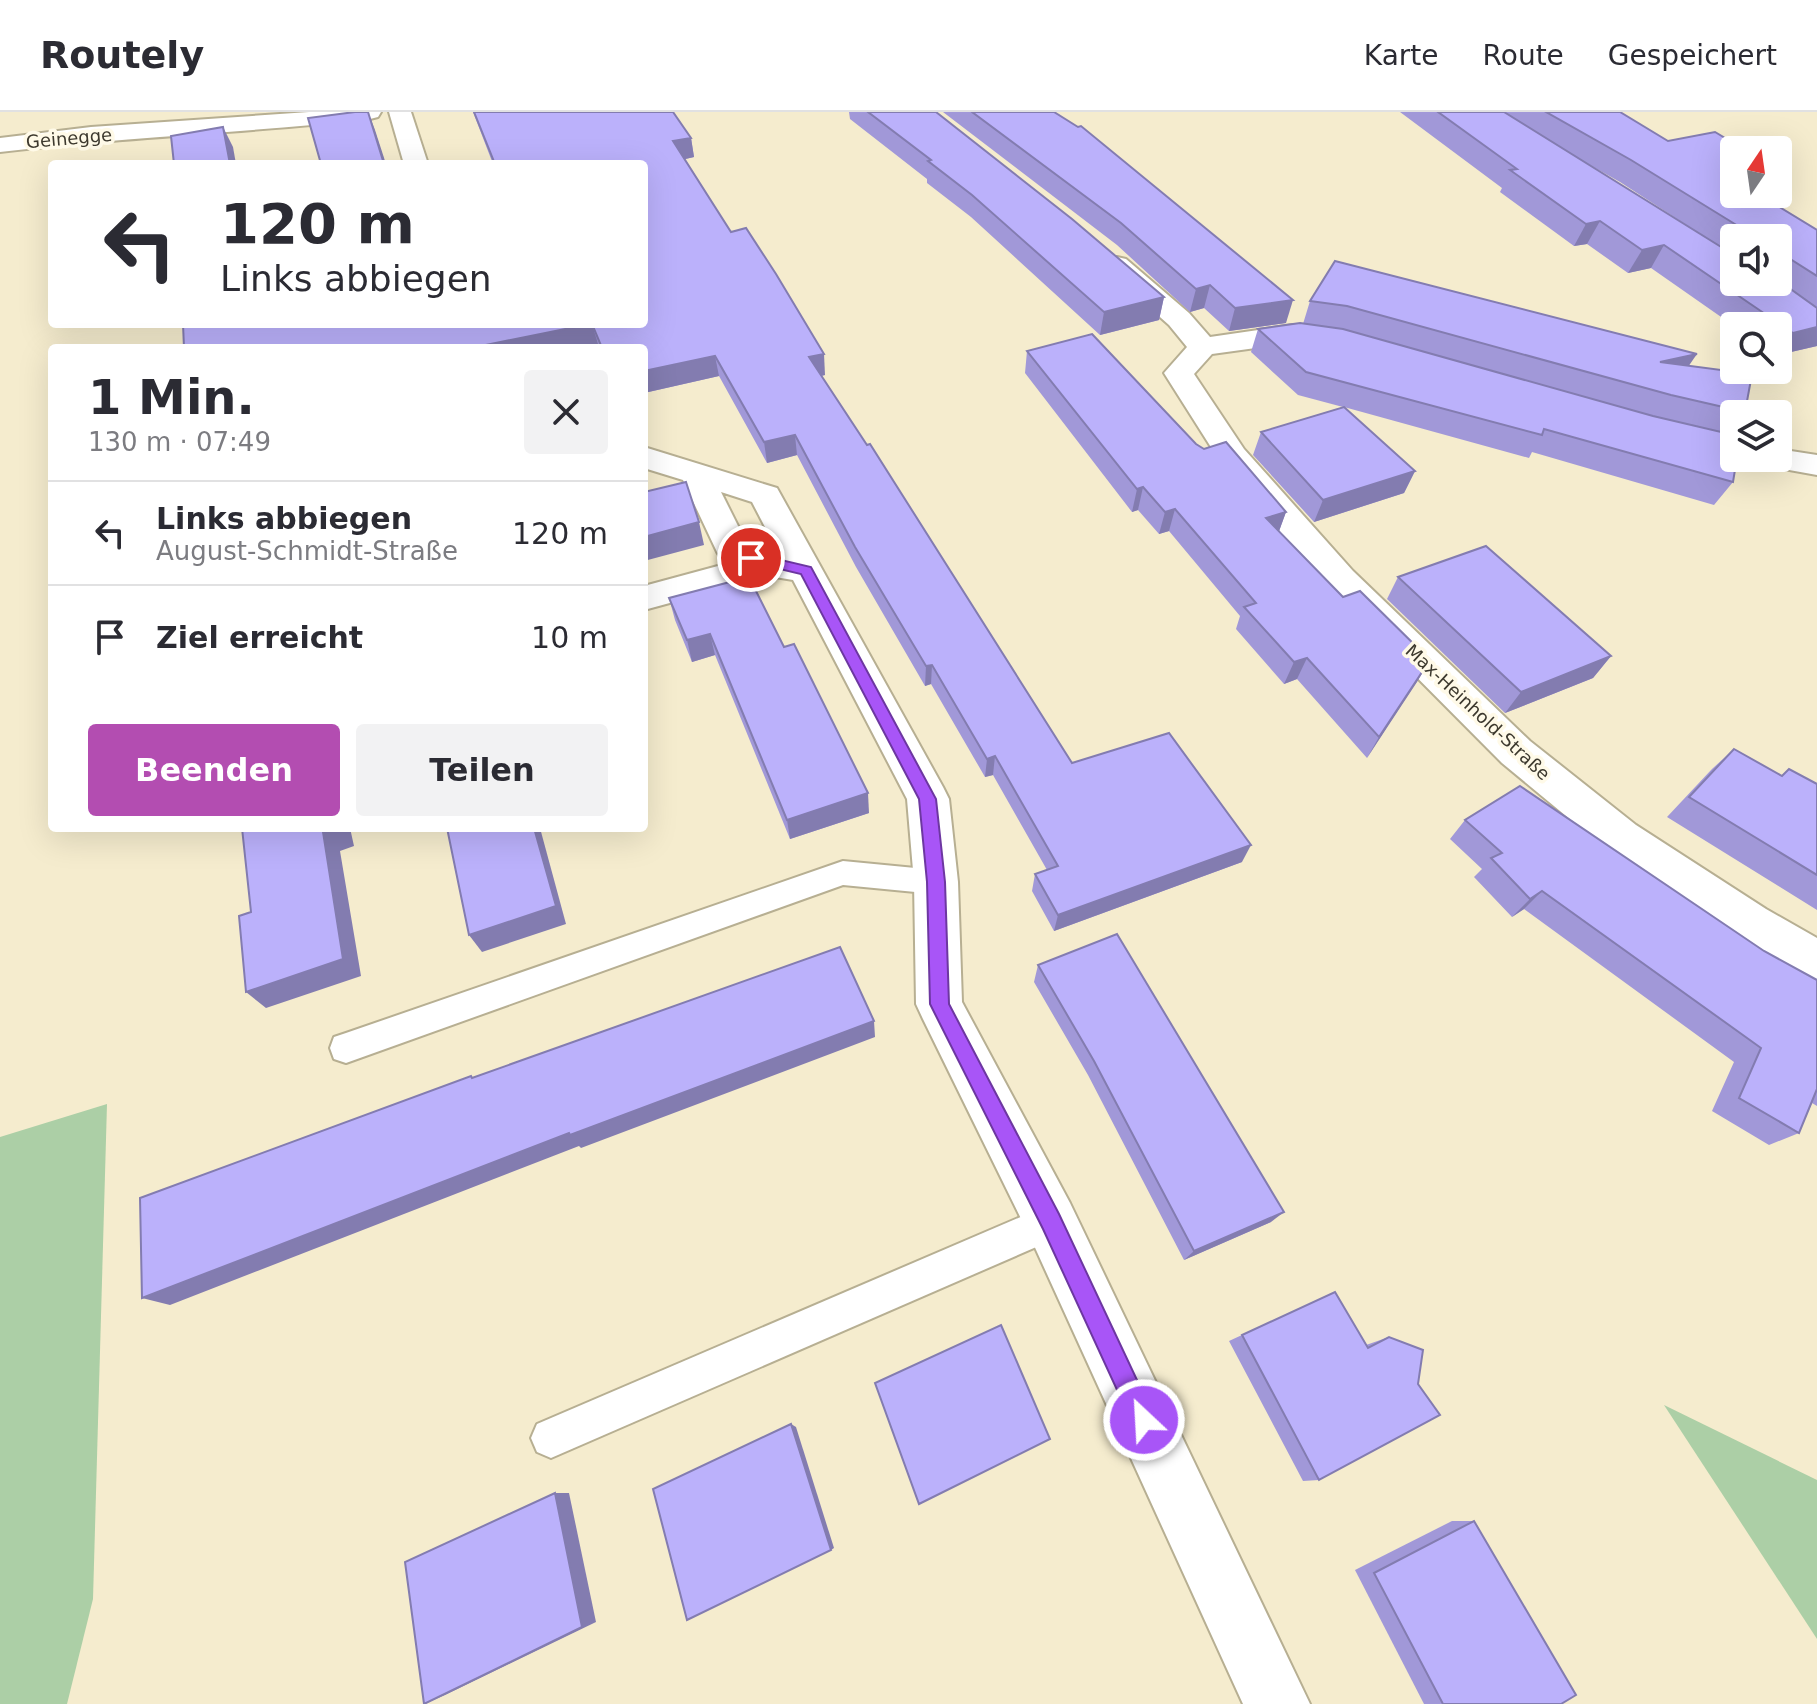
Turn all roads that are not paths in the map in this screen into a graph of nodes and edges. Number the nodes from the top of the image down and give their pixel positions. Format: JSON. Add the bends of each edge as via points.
{"nodes":[{"id":1,"x":370,"y":112,"type":"edge"},
{"id":2,"x":400,"y":112,"type":"edge"},
{"id":3,"x":0,"y":145,"type":"edge"},
{"id":4,"x":415,"y":160,"type":"edge"},
{"id":5,"x":1091,"y":242,"type":"edge"},
{"id":6,"x":1338,"y":341,"type":"edge"},
{"id":7,"x":1203,"y":347,"type":"junction"},
{"id":8,"x":648,"y":458,"type":"edge"},
{"id":9,"x":1792,"y":461,"type":"edge"},
{"id":10,"x":1817,"y":465,"type":"edge"},
{"id":11,"x":697,"y":476,"type":"junction"},
{"id":12,"x":769,"y":564,"type":"junction"},
{"id":13,"x":806,"y":571,"type":"junction"},
{"id":14,"x":648,"y":597,"type":"edge"},
{"id":15,"x":936,"y":882,"type":"junction"},
{"id":16,"x":1817,"y":961,"type":"edge"},
{"id":17,"x":346,"y":1048,"type":"dead end"},
{"id":18,"x":1051,"y":1222,"type":"junction"},
{"id":19,"x":551,"y":1438,"type":"dead end"},
{"id":20,"x":1277,"y":1704,"type":"edge"}],
"edges":[{"from":1,"to":3,"type":"street","name":"Geinegge"},
{"from":2,"to":4,"type":"street"},
{"from":5,"to":7,"type":"street","via":[[1179,319]]},
{"from":6,"to":7,"type":"street","via":[[1292,334]]},
{"from":7,"to":16,"type":"street","name":"Max-Heinhold-Straße","via":[[1179,373],[1232,456],[1341,580],[1527,762],[1621,837]]},
{"from":8,"to":11,"type":"street"},
{"from":9,"to":10,"type":"street"},
{"from":11,"to":12,"type":"street","via":[[734,552]]},
{"from":11,"to":13,"type":"street","via":[[765,495]]},
{"from":12,"to":13,"type":"street"},
{"from":12,"to":14,"type":"street"},
{"from":13,"to":15,"type":"street","via":[[928,799]]},
{"from":15,"to":17,"type":"lane","via":[[843,873]]},
{"from":15,"to":18,"type":"street","via":[[939,1004]]},
{"from":18,"to":19,"type":"lane"},
{"from":18,"to":20,"type":"street"}]}
